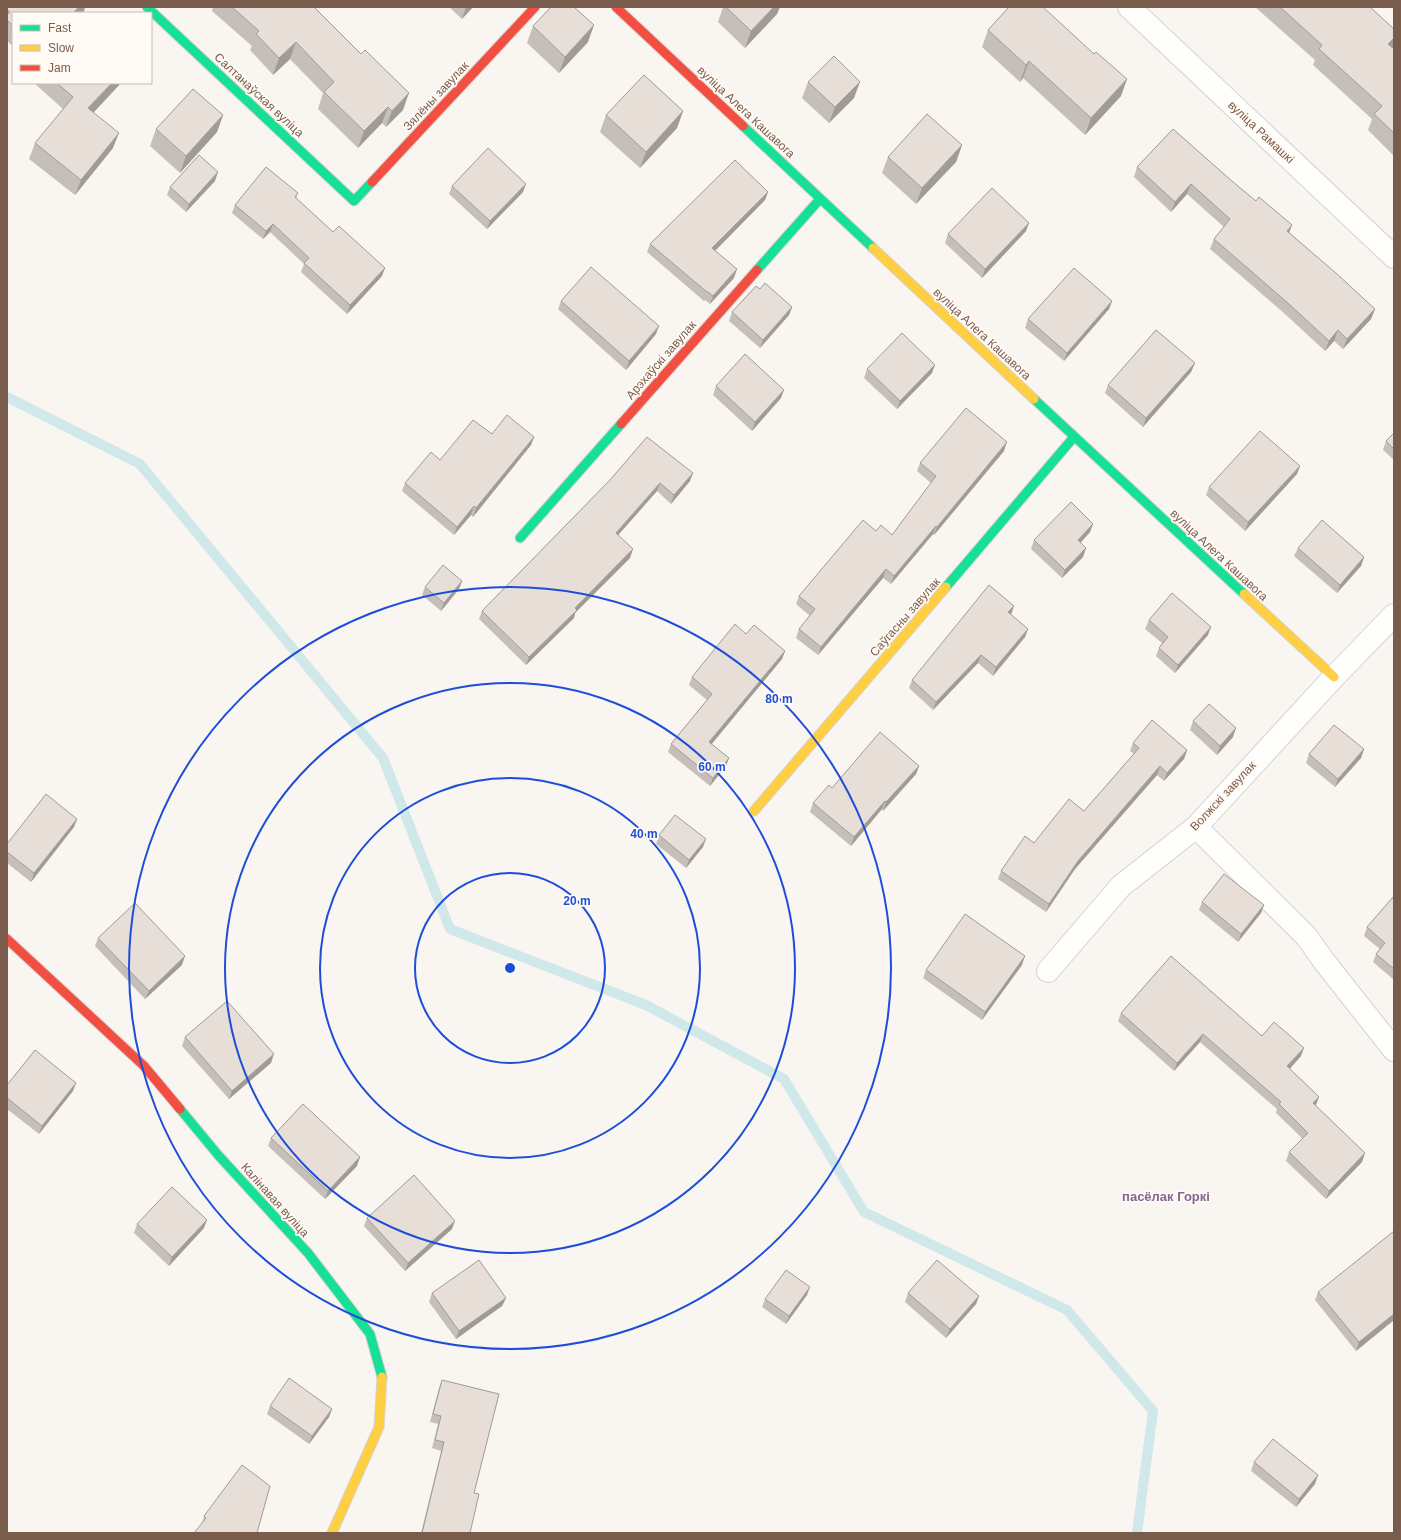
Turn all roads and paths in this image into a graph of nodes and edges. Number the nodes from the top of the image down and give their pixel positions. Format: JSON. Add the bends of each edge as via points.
{"nodes":[{"id":1,"x":147,"y":7,"type":"edge"},
{"id":2,"x":535,"y":7,"type":"edge"},
{"id":3,"x":616,"y":7,"type":"edge"},
{"id":4,"x":1129,"y":7,"type":"edge"},
{"id":5,"x":820,"y":199,"type":"junction"},
{"id":6,"x":354,"y":201,"type":"joint"},
{"id":7,"x":1394,"y":257,"type":"edge"},
{"id":8,"x":1074,"y":437,"type":"junction"},
{"id":9,"x":520,"y":538,"type":"dead end"},
{"id":10,"x":1394,"y":615,"type":"edge"},
{"id":11,"x":1334,"y":677,"type":"junction"},
{"id":12,"x":754,"y":811,"type":"dead end"},
{"id":13,"x":1196,"y":827,"type":"junction"},
{"id":14,"x":7,"y":939,"type":"edge"},
{"id":15,"x":1048,"y":971,"type":"dead end"},
{"id":16,"x":1394,"y":1050,"type":"edge"},
{"id":17,"x":332,"y":1533,"type":"edge"}],
"edges":[{"from":1,"to":6,"type":"street","name":"Салтанаўская вуліца"},
{"from":2,"to":6,"type":"street","name":"Зялёны завулак"},
{"from":3,"to":5,"type":"street","name":"вуліца Алега Кашавога"},
{"from":4,"to":7,"type":"street","name":"вуліца Рамашкі"},
{"from":5,"to":8,"type":"street","name":"вуліца Алега Кашавога"},
{"from":5,"to":9,"type":"street","name":"Арэхаўскі завулак"},
{"from":8,"to":11,"type":"street","name":"вуліца Алега Кашавога"},
{"from":8,"to":12,"type":"street","name":"Саўгасны завулак"},
{"from":10,"to":11,"type":"street","name":"Волжскі завулак"},
{"from":11,"to":13,"type":"street","name":"Волжскі завулак"},
{"from":13,"to":15,"type":"street","name":"Волжскі завулак","via":[[1121,886]]},
{"from":13,"to":16,"type":"street","via":[[1307,937]]},
{"from":14,"to":17,"type":"street","name":"Калінавая вуліца","via":[[144,1066],[219,1156],[308,1253],[370,1334],[382,1376],[379,1427]]}]}
